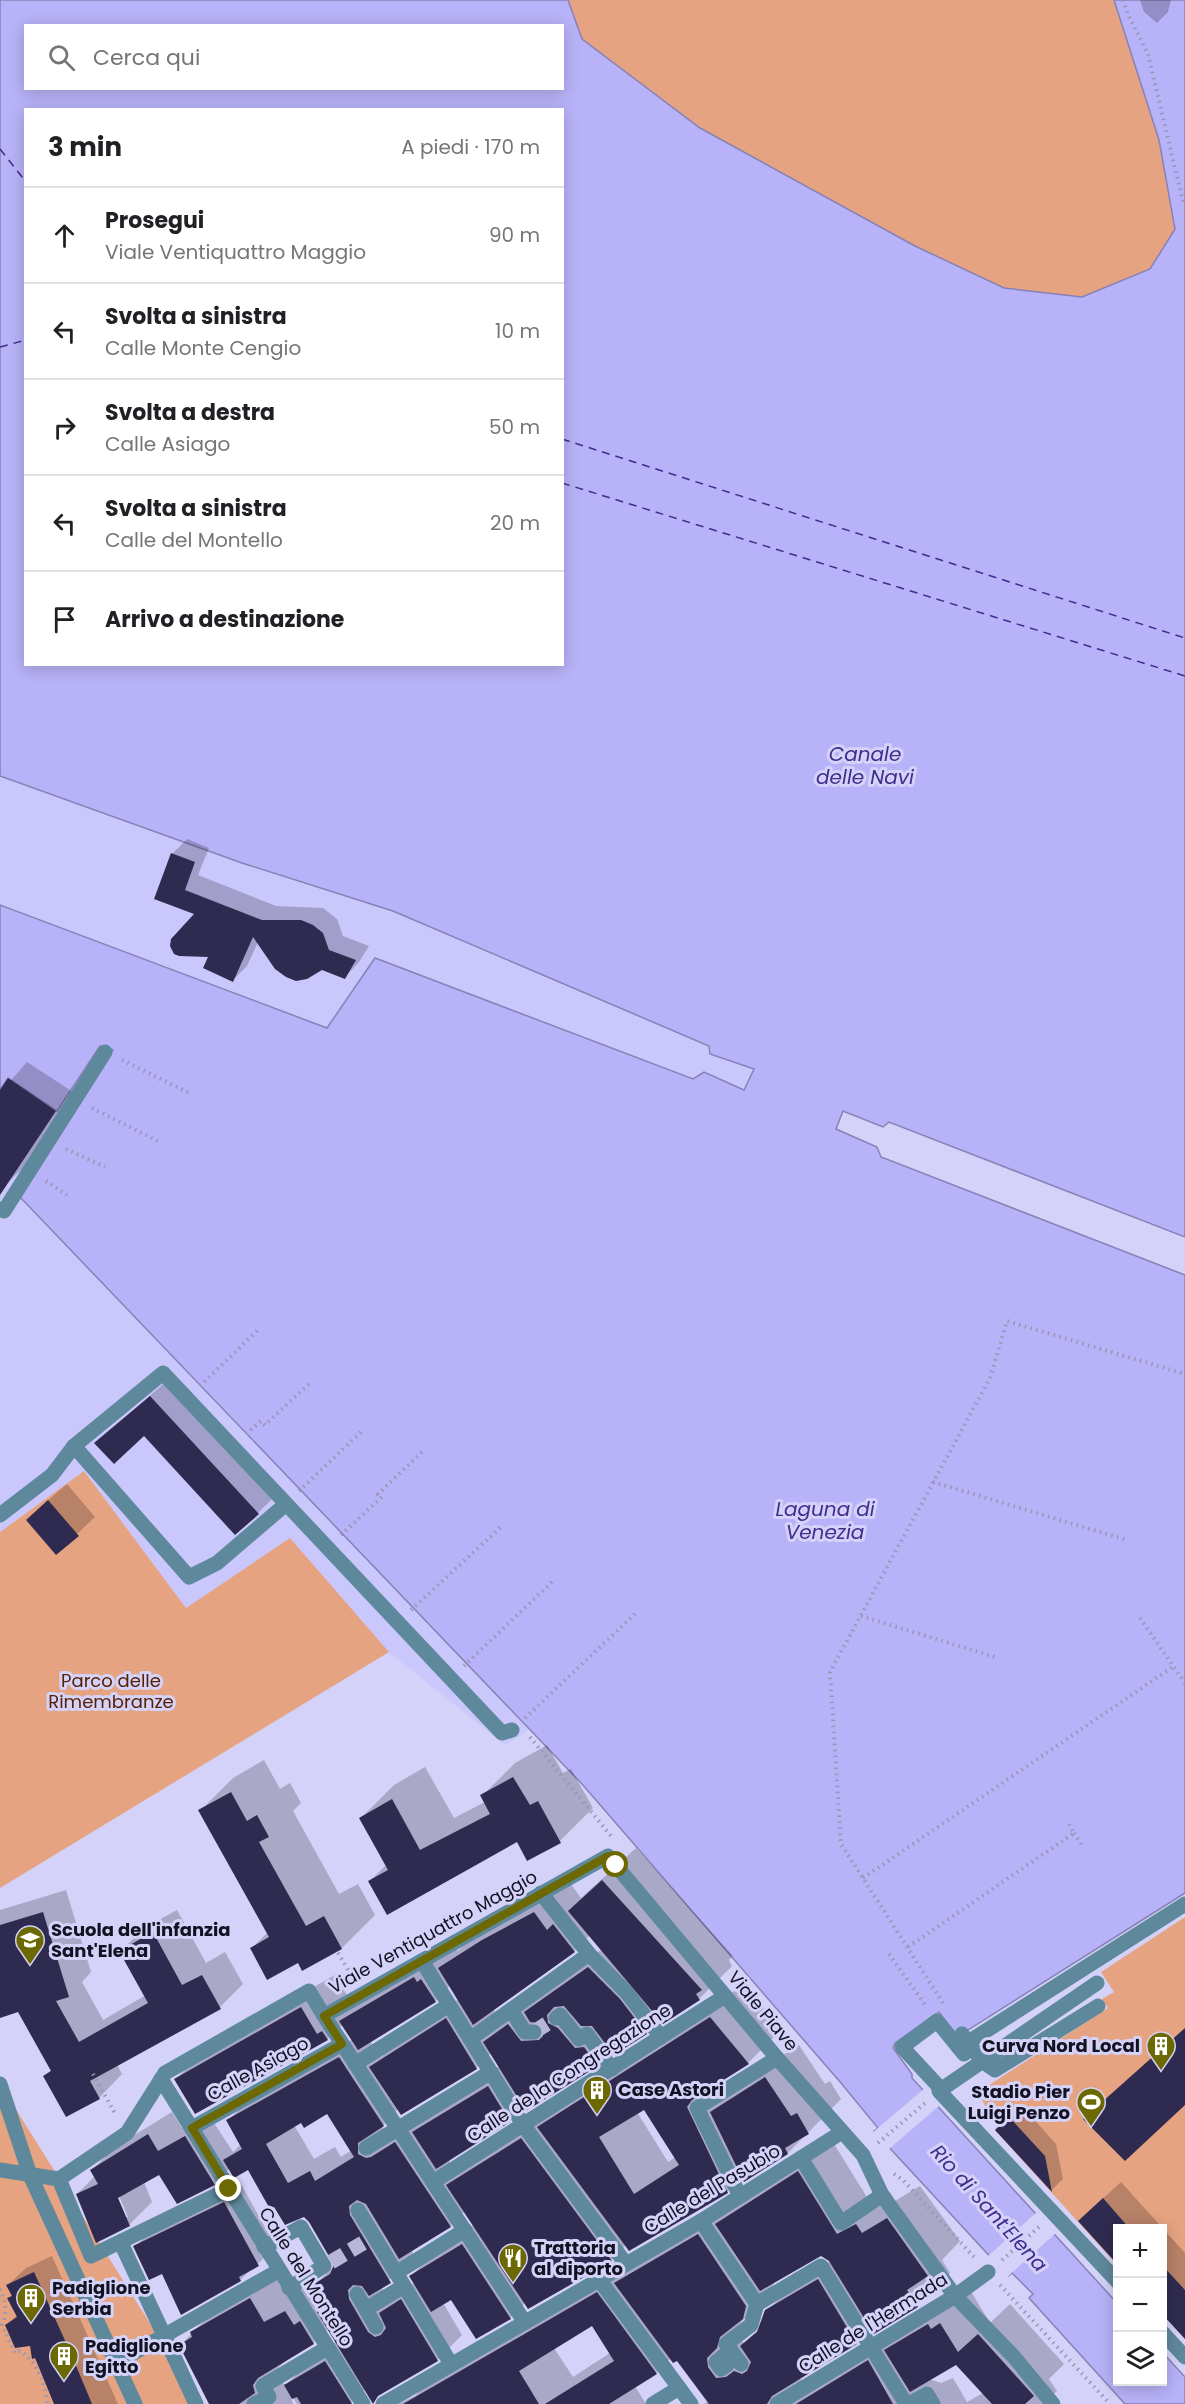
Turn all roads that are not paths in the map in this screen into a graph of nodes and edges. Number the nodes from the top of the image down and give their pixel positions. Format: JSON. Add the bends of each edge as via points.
{"nodes":[{"id":1,"x":105,"y":1052,"type":"road end"},
{"id":2,"x":0,"y":1209,"type":"edge"},
{"id":3,"x":74,"y":1446,"type":"junction"},
{"id":4,"x":286,"y":1504,"type":"junction"},
{"id":5,"x":0,"y":1515,"type":"edge"},
{"id":6,"x":512,"y":1730,"type":"road end"},
{"id":7,"x":608,"y":1856,"type":"joint"},
{"id":8,"x":541,"y":1893,"type":"junction"},
{"id":9,"x":1185,"y":1904,"type":"edge"},
{"id":10,"x":589,"y":1954,"type":"junction"},
{"id":11,"x":422,"y":1961,"type":"junction"},
{"id":12,"x":1097,"y":1983,"type":"dead end"},
{"id":13,"x":725,"y":1996,"type":"junction"},
{"id":14,"x":449,"y":2005,"type":"junction"},
{"id":15,"x":516,"y":2006,"type":"junction"},
{"id":16,"x":1098,"y":2006,"type":"dead end"},
{"id":17,"x":324,"y":2016,"type":"junction"},
{"id":18,"x":556,"y":2018,"type":"dead end"},
{"id":19,"x":534,"y":2032,"type":"dead end"},
{"id":20,"x":661,"y":2037,"type":"junction"},
{"id":21,"x":473,"y":2038,"type":"junction"},
{"id":22,"x":963,"y":2041,"type":"junction"},
{"id":23,"x":342,"y":2044,"type":"junction"},
{"id":24,"x":777,"y":2058,"type":"junction"},
{"id":25,"x":356,"y":2064,"type":"junction"},
{"id":26,"x":978,"y":2064,"type":"junction"},
{"id":27,"x":612,"y":2069,"type":"junction"},
{"id":28,"x":491,"y":2072,"type":"junction"},
{"id":29,"x":162,"y":2079,"type":"junction"},
{"id":30,"x":0,"y":2084,"type":"edge"},
{"id":31,"x":940,"y":2090,"type":"junction"},
{"id":32,"x":524,"y":2126,"type":"junction"},
{"id":33,"x":192,"y":2128,"type":"junction"},
{"id":34,"x":399,"y":2130,"type":"junction"},
{"id":35,"x":842,"y":2132,"type":"junction"},
{"id":36,"x":366,"y":2148,"type":"dead end"},
{"id":37,"x":801,"y":2158,"type":"junction"},
{"id":38,"x":0,"y":2170,"type":"edge"},
{"id":39,"x":30,"y":2175,"type":"junction"},
{"id":40,"x":59,"y":2179,"type":"junction"},
{"id":41,"x":433,"y":2182,"type":"junction"},
{"id":42,"x":229,"y":2189,"type":"junction"},
{"id":43,"x":882,"y":2195,"type":"junction"},
{"id":44,"x":740,"y":2196,"type":"junction"},
{"id":45,"x":358,"y":2210,"type":"dead end"},
{"id":46,"x":700,"y":2221,"type":"junction"},
{"id":47,"x":465,"y":2230,"type":"junction"},
{"id":48,"x":121,"y":2243,"type":"junction"},
{"id":49,"x":264,"y":2247,"type":"junction"},
{"id":50,"x":626,"y":2264,"type":"junction"},
{"id":51,"x":278,"y":2271,"type":"junction"},
{"id":52,"x":988,"y":2272,"type":"road end"},
{"id":53,"x":396,"y":2273,"type":"junction"},
{"id":54,"x":598,"y":2278,"type":"junction"},
{"id":55,"x":1114,"y":2278,"type":"edge"},
{"id":56,"x":404,"y":2286,"type":"junction"},
{"id":57,"x":289,"y":2288,"type":"junction"},
{"id":58,"x":357,"y":2294,"type":"dead end"},
{"id":59,"x":955,"y":2296,"type":"junction"},
{"id":60,"x":757,"y":2304,"type":"junction"},
{"id":61,"x":366,"y":2309,"type":"junction"},
{"id":62,"x":524,"y":2321,"type":"junction"},
{"id":63,"x":376,"y":2327,"type":"dead end"},
{"id":64,"x":165,"y":2336,"type":"junction"},
{"id":65,"x":1167,"y":2337,"type":"edge"},
{"id":66,"x":873,"y":2347,"type":"junction"},
{"id":67,"x":327,"y":2348,"type":"junction"},
{"id":68,"x":1185,"y":2357,"type":"edge"},
{"id":69,"x":733,"y":2360,"type":"dead end"},
{"id":70,"x":116,"y":2363,"type":"junction"},
{"id":71,"x":451,"y":2364,"type":"junction"},
{"id":72,"x":679,"y":2388,"type":"junction"},
{"id":73,"x":135,"y":2404,"type":"edge"},
{"id":74,"x":196,"y":2404,"type":"edge"},
{"id":75,"x":254,"y":2404,"type":"edge"},
{"id":76,"x":363,"y":2404,"type":"edge"},
{"id":77,"x":383,"y":2404,"type":"edge"},
{"id":78,"x":653,"y":2404,"type":"edge"},
{"id":79,"x":691,"y":2404,"type":"edge"},
{"id":80,"x":777,"y":2404,"type":"edge"},
{"id":81,"x":907,"y":2404,"type":"edge"},
{"id":82,"x":933,"y":2404,"type":"edge"},
{"id":83,"x":1053,"y":2404,"type":"edge"}],
"edges":[{"from":1,"to":2,"type":"street","via":[[4,1211]]},
{"from":3,"to":4,"type":"street","via":[[163,1373]]},
{"from":3,"to":4,"type":"street","via":[[189,1577],[217,1563]]},
{"from":3,"to":5,"type":"street","via":[[52,1475]]},
{"from":4,"to":6,"type":"street","via":[[502,1734]]},
{"from":7,"to":8,"type":"street","name":"Viale Ventiquattro Maggio"},
{"from":7,"to":13,"type":"street","name":"Viale Piave"},
{"from":8,"to":10,"type":"street"},
{"from":8,"to":11,"type":"street","name":"Viale Ventiquattro Maggio"},
{"from":9,"to":22,"type":"street"},
{"from":10,"to":15,"type":"street"},
{"from":10,"to":20,"type":"street"},
{"from":11,"to":14,"type":"street"},
{"from":11,"to":17,"type":"street","name":"Viale Ventiquattro Maggio"},
{"from":12,"to":26,"type":"street"},
{"from":13,"to":20,"type":"street","name":"Calle de la Congregazione"},
{"from":13,"to":24,"type":"street","name":"Viale Piave"},
{"from":14,"to":21,"type":"street"},
{"from":14,"to":25,"type":"street"},
{"from":15,"to":19,"type":"street","via":[[525,2032]]},
{"from":15,"to":21,"type":"street"},
{"from":16,"to":26,"type":"street","via":[[995,2070]]},
{"from":17,"to":23,"type":"street"},
{"from":17,"to":29,"type":"street","name":"Viale Ventiquattro Maggio","via":[[309,1991],[165,2073]]},
{"from":18,"to":27,"type":"street","via":[[560,2015],[579,2039],[587,2034]]},
{"from":20,"to":27,"type":"street","name":"Calle de la Congregazione"},
{"from":21,"to":28,"type":"street"},
{"from":22,"to":26,"type":"street"},
{"from":22,"to":31,"type":"street","via":[[937,2021],[902,2047]]},
{"from":23,"to":25,"type":"street"},
{"from":23,"to":33,"type":"street","name":"Calle Asiago"},
{"from":24,"to":35,"type":"street","name":"Viale Piave"},
{"from":24,"to":44,"type":"street","via":[[697,2108]]},
{"from":25,"to":34,"type":"street"},
{"from":26,"to":31,"type":"street"},
{"from":27,"to":32,"type":"street","name":"Calle de la Congregazione"},
{"from":28,"to":32,"type":"street"},
{"from":28,"to":34,"type":"street"},
{"from":29,"to":33,"type":"street","name":"Calle del Montello"},
{"from":29,"to":40,"type":"street","name":"Viale Ventiquattro Maggio","via":[[127,2133]]},
{"from":30,"to":39,"type":"street"},
{"from":31,"to":55,"type":"street"},
{"from":32,"to":41,"type":"street","name":"Calle de la Congregazione"},
{"from":32,"to":50,"type":"street"},
{"from":33,"to":42,"type":"street","name":"Calle del Montello"},
{"from":34,"to":36,"type":"street"},
{"from":34,"to":41,"type":"street"},
{"from":35,"to":37,"type":"street","name":"Calle del Pasubio"},
{"from":35,"to":43,"type":"street","name":"Viale Piave","via":[[863,2155]]},
{"from":37,"to":43,"type":"street","via":[[841,2223]]},
{"from":37,"to":44,"type":"street","name":"Calle del Pasubio"},
{"from":38,"to":39,"type":"street"},
{"from":39,"to":40,"type":"street"},
{"from":39,"to":70,"type":"street"},
{"from":40,"to":48,"type":"street","via":[[91,2256]]},
{"from":41,"to":47,"type":"street"},
{"from":42,"to":48,"type":"street"},
{"from":42,"to":49,"type":"street","name":"Calle del Montello"},
{"from":43,"to":59,"type":"street","name":"Viale Piave"},
{"from":44,"to":46,"type":"street","name":"Calle del Pasubio"},
{"from":45,"to":53,"type":"street","via":[[369,2239]]},
{"from":46,"to":50,"type":"street","name":"Calle del Pasubio"},
{"from":46,"to":60,"type":"street"},
{"from":47,"to":53,"type":"street"},
{"from":47,"to":62,"type":"street"},
{"from":48,"to":64,"type":"street"},
{"from":49,"to":51,"type":"street","name":"Calle del Montello"},
{"from":49,"to":57,"type":"street","via":[[301,2227],[327,2264]]},
{"from":50,"to":54,"type":"street","name":"Calle del Pasubio"},
{"from":51,"to":57,"type":"street","name":"Calle del Montello"},
{"from":51,"to":64,"type":"street"},
{"from":52,"to":59,"type":"street","name":"Calle de l'Hermada"},
{"from":53,"to":56,"type":"street"},
{"from":54,"to":62,"type":"street","name":"Calle del Pasubio"},
{"from":54,"to":72,"type":"street"},
{"from":56,"to":61,"type":"street"},
{"from":56,"to":71,"type":"street"},
{"from":57,"to":67,"type":"street","name":"Calle del Montello"},
{"from":58,"to":61,"type":"street"},
{"from":59,"to":66,"type":"street","name":"Calle de l'Hermada"},
{"from":59,"to":83,"type":"street","name":"Viale Piave"},
{"from":60,"to":66,"type":"street","via":[[821,2266]]},
{"from":60,"to":69,"type":"street","via":[[751,2325],[726,2344]]},
{"from":61,"to":63,"type":"street"},
{"from":62,"to":71,"type":"street","name":"Calle del Pasubio"},
{"from":64,"to":70,"type":"street"},
{"from":64,"to":74,"type":"street"},
{"from":65,"to":68,"type":"street"},
{"from":66,"to":80,"type":"street","name":"Calle de l'Hermada"},
{"from":66,"to":81,"type":"street"},
{"from":67,"to":75,"type":"street","via":[[263,2386],[269,2397]]},
{"from":67,"to":76,"type":"street","name":"Calle del Montello"},
{"from":70,"to":73,"type":"street"},
{"from":71,"to":77,"type":"street","name":"Calle del Pasubio"},
{"from":72,"to":78,"type":"street"},
{"from":72,"to":79,"type":"street"},
{"from":81,"to":82,"type":"street","via":[[927,2394]]}]}
